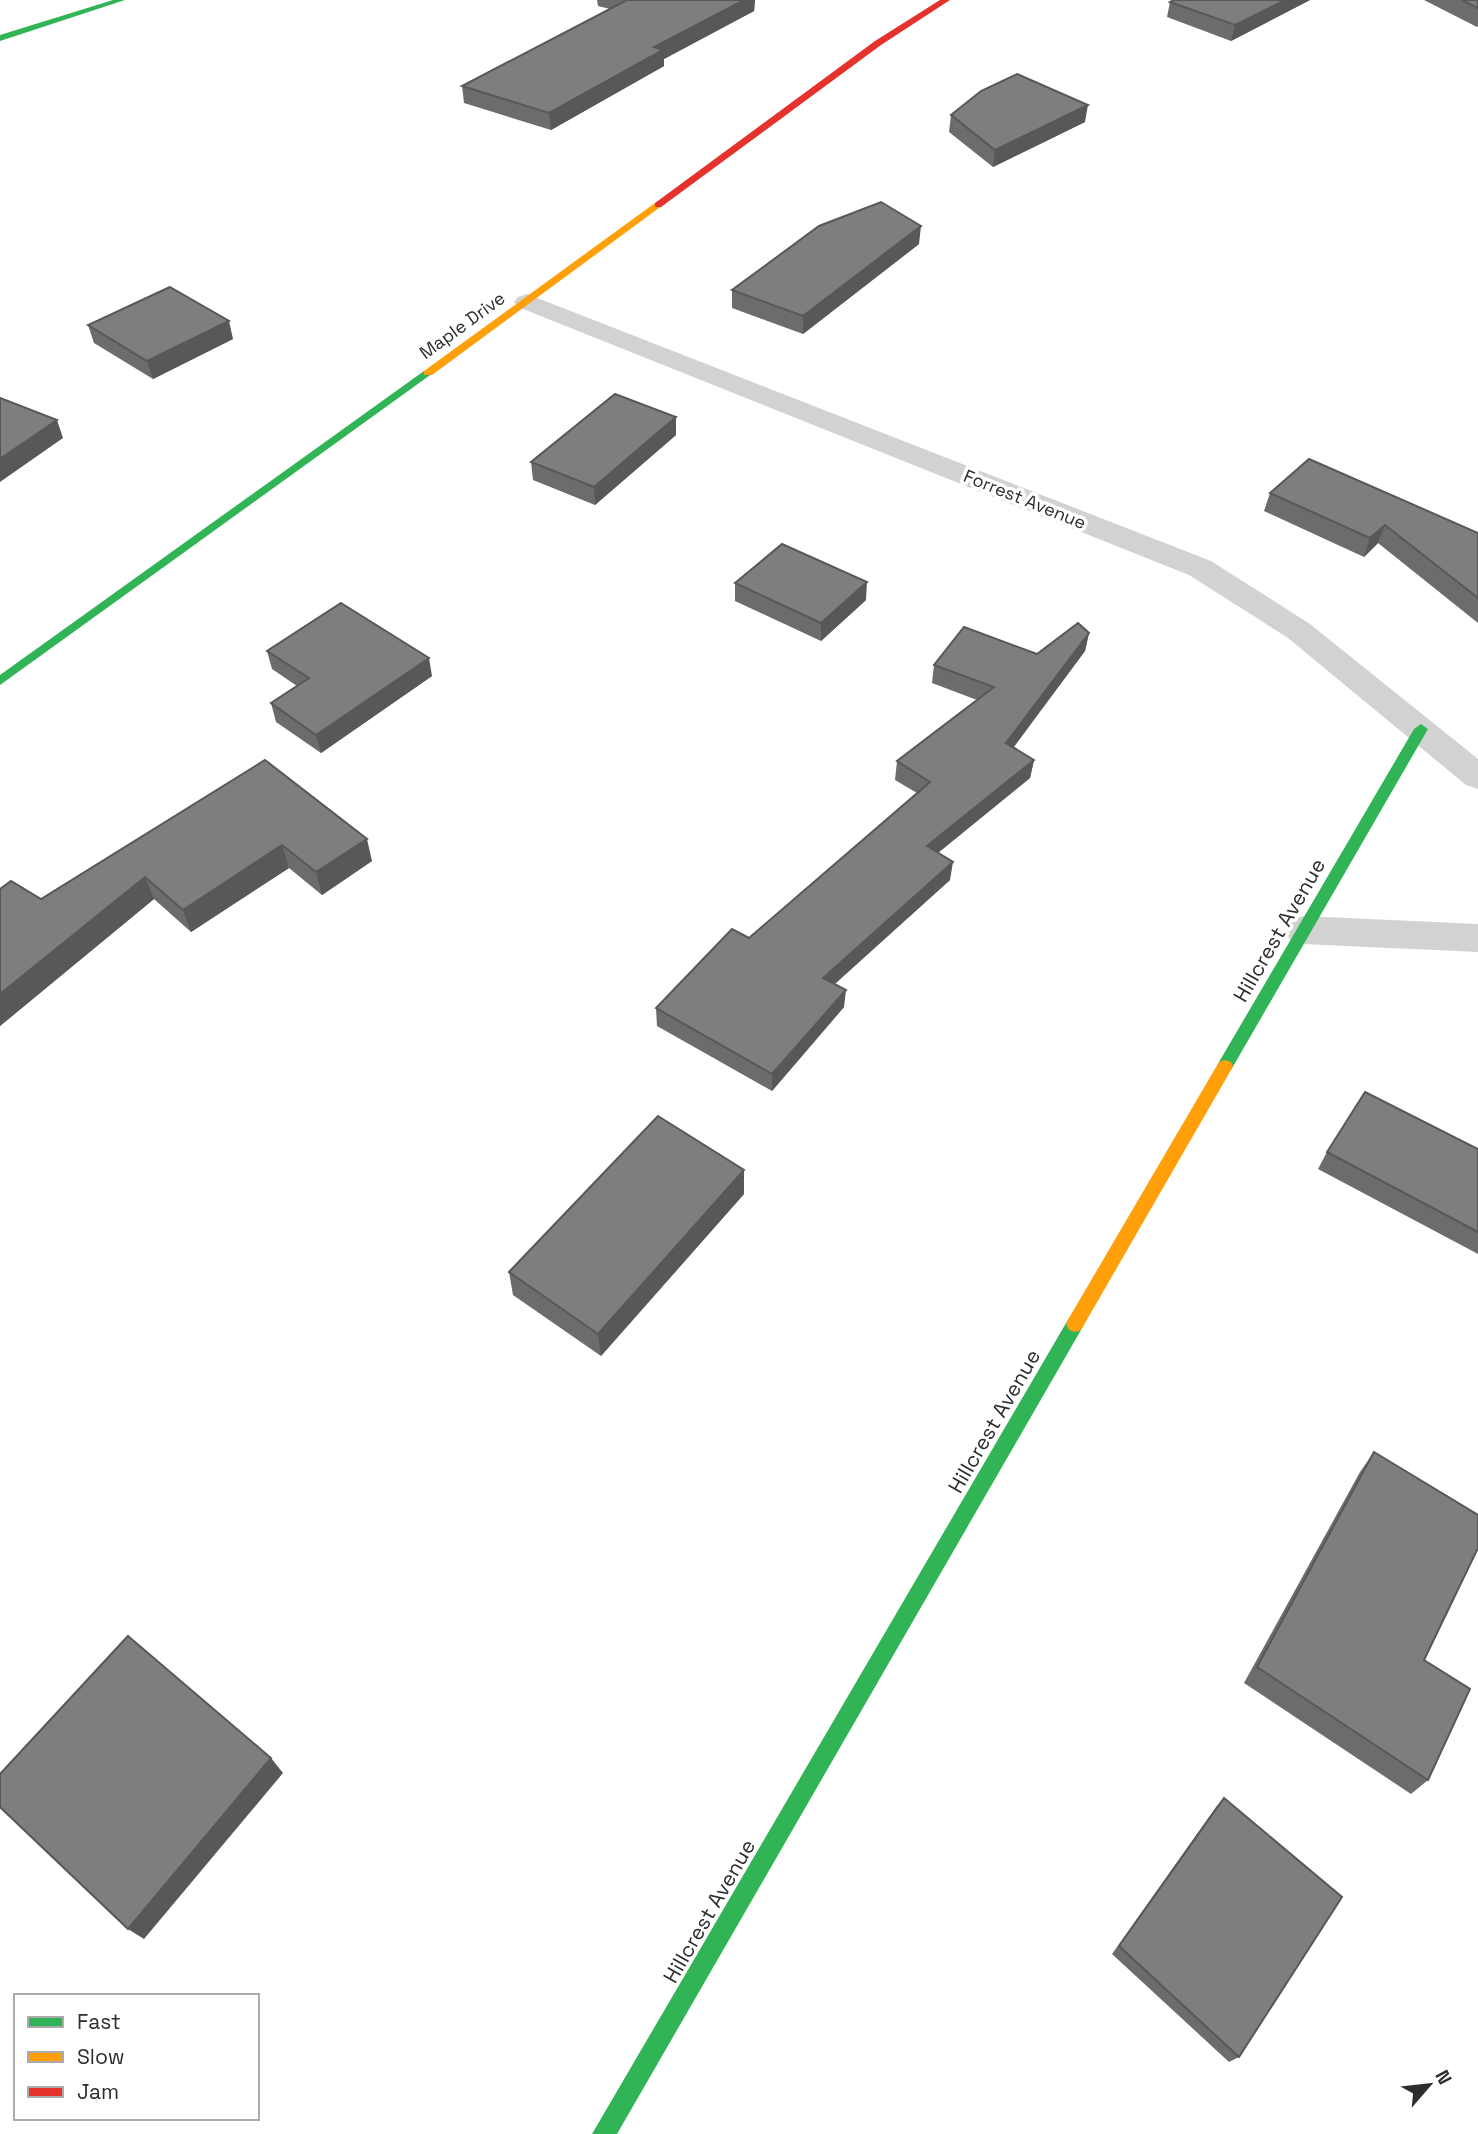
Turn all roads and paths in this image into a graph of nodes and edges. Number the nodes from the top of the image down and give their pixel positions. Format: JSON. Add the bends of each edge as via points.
{"nodes":[{"id":1,"x":121,"y":0,"type":"edge"},
{"id":2,"x":946,"y":0,"type":"edge"},
{"id":3,"x":0,"y":38,"type":"edge"},
{"id":4,"x":527,"y":302,"type":"junction"},
{"id":5,"x":0,"y":681,"type":"edge"},
{"id":6,"x":1421,"y":729,"type":"junction"},
{"id":7,"x":1478,"y":777,"type":"edge"},
{"id":8,"x":1303,"y":930,"type":"junction"},
{"id":9,"x":1478,"y":938,"type":"edge"},
{"id":10,"x":604,"y":2134,"type":"edge"}],
"edges":[{"from":1,"to":3,"type":"street"},
{"from":2,"to":4,"type":"street","name":"Maple Drive","via":[[878,43]]},
{"from":4,"to":5,"type":"street","name":"Maple Drive"},
{"from":4,"to":6,"type":"street","name":"Forrest Avenue","via":[[1200,568],[1299,631]]},
{"from":6,"to":7,"type":"street","name":"Forrest Avenue"},
{"from":6,"to":8,"type":"street","name":"Hillcrest Avenue"},
{"from":8,"to":9,"type":"street"},
{"from":8,"to":10,"type":"street","name":"Hillcrest Avenue"}]}
